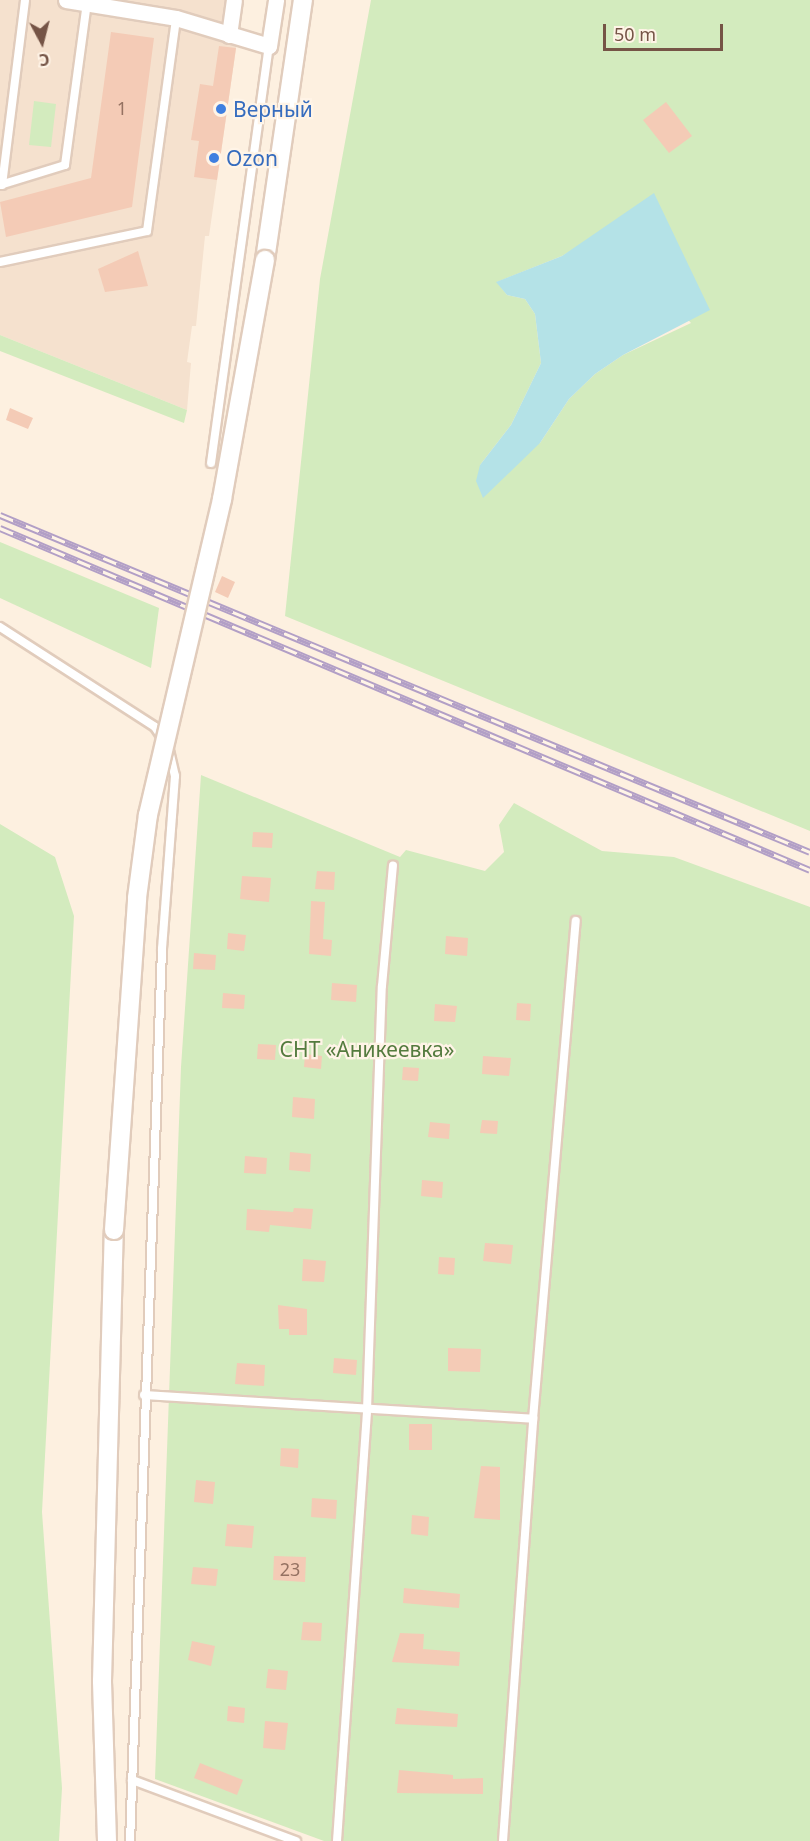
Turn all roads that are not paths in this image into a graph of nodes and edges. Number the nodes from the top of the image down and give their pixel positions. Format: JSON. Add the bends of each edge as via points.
{"nodes":[{"id":1,"x":26,"y":0,"type":"edge"},
{"id":2,"x":66,"y":0,"type":"edge"},
{"id":3,"x":234,"y":0,"type":"edge"},
{"id":4,"x":276,"y":0,"type":"edge"},
{"id":5,"x":303,"y":0,"type":"edge"},
{"id":6,"x":87,"y":3,"type":"junction"},
{"id":7,"x":176,"y":18,"type":"junction"},
{"id":8,"x":229,"y":35,"type":"junction"},
{"id":9,"x":269,"y":46,"type":"junction"},
{"id":10,"x":1,"y":185,"type":"edge"},
{"id":11,"x":0,"y":262,"type":"edge"},
{"id":12,"x":211,"y":463,"type":"dead end"},
{"id":13,"x":0,"y":627,"type":"edge"},
{"id":14,"x":393,"y":865,"type":"dead end"},
{"id":15,"x":576,"y":921,"type":"dead end"},
{"id":16,"x":144,"y":1395,"type":"junction"},
{"id":17,"x":367,"y":1410,"type":"junction"},
{"id":18,"x":532,"y":1419,"type":"junction"},
{"id":19,"x":132,"y":1779,"type":"junction"},
{"id":20,"x":107,"y":1841,"type":"edge"},
{"id":21,"x":130,"y":1841,"type":"edge"},
{"id":22,"x":296,"y":1841,"type":"edge"},
{"id":23,"x":337,"y":1841,"type":"edge"},
{"id":24,"x":502,"y":1841,"type":"edge"}],
"edges":[{"from":1,"to":10,"type":"lane"},
{"from":2,"to":6,"type":"street"},
{"from":3,"to":8,"type":"street"},
{"from":4,"to":9,"type":"street"},
{"from":5,"to":20,"type":"street","bridge":true,"via":[[265,260],[222,499],[148,815],[137,898],[114,1230],[102,1681]]},
{"from":6,"to":7,"type":"street"},
{"from":6,"to":10,"type":"lane","via":[[65,165]]},
{"from":7,"to":8,"type":"street"},
{"from":7,"to":11,"type":"lane","via":[[147,231]]},
{"from":8,"to":9,"type":"street"},
{"from":9,"to":12,"type":"lane"},
{"from":13,"to":16,"type":"lane","via":[[140,714],[163,736],[172,758],[175,802],[162,949]]},
{"from":14,"to":17,"type":"lane","via":[[382,986]]},
{"from":15,"to":18,"type":"lane"},
{"from":16,"to":17,"type":"lane"},
{"from":16,"to":19,"type":"lane"},
{"from":17,"to":18,"type":"lane"},
{"from":17,"to":23,"type":"lane"},
{"from":18,"to":24,"type":"lane"},
{"from":19,"to":21,"type":"lane"},
{"from":19,"to":22,"type":"lane"}]}
